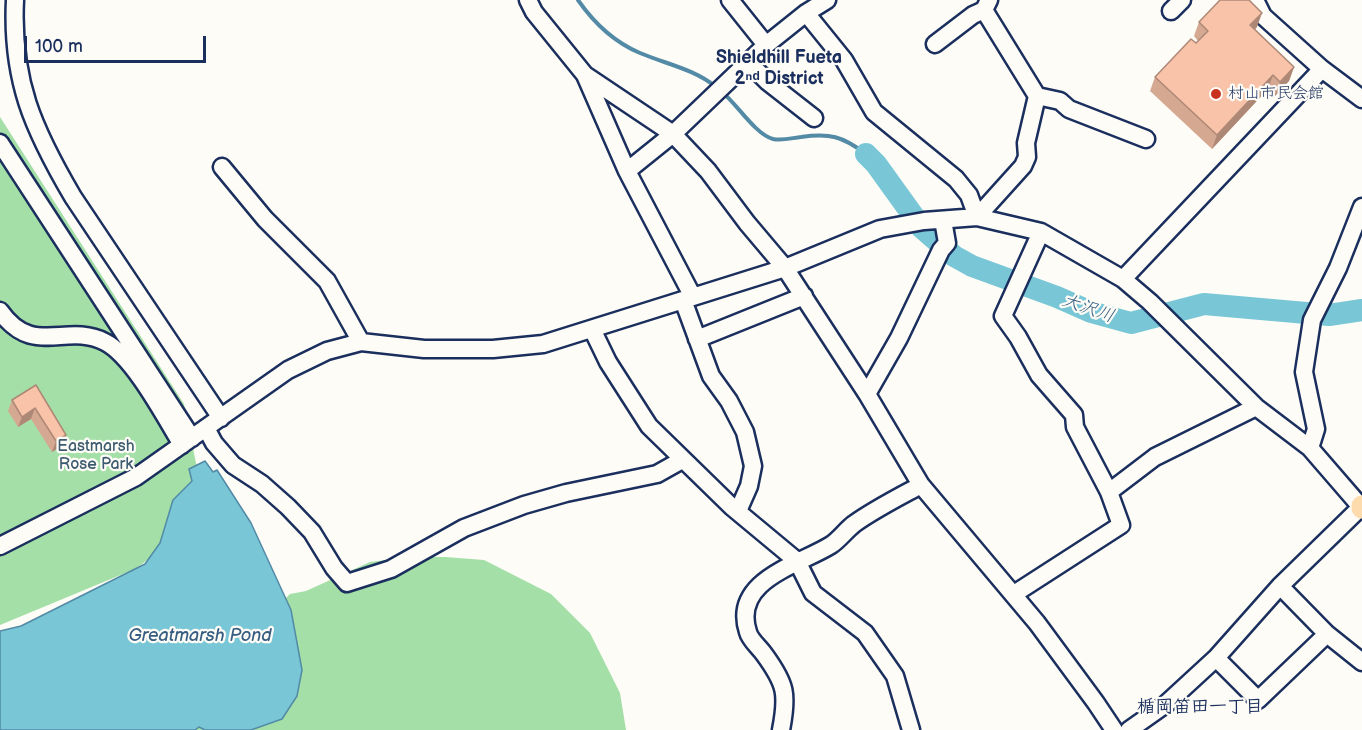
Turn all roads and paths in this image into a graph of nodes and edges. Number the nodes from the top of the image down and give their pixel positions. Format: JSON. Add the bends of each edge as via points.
{"nodes":[{"id":1,"x":15,"y":0,"type":"edge"},
{"id":2,"x":528,"y":0,"type":"edge"},
{"id":3,"x":730,"y":0,"type":"edge"},
{"id":4,"x":1255,"y":0,"type":"edge"},
{"id":5,"x":817,"y":5,"type":"edge"},
{"id":6,"x":986,"y":5,"type":"edge"},
{"id":7,"x":935,"y":44,"type":"dead end"},
{"id":8,"x":766,"y":45,"type":"junction"},
{"id":9,"x":748,"y":62,"type":"junction"},
{"id":10,"x":1322,"y":69,"type":"junction"},
{"id":11,"x":585,"y":75,"type":"junction"},
{"id":12,"x":1037,"y":96,"type":"junction"},
{"id":13,"x":1362,"y":99,"type":"edge"},
{"id":14,"x":814,"y":118,"type":"dead end"},
{"id":15,"x":673,"y":134,"type":"junction"},
{"id":16,"x":1146,"y":139,"type":"dead end"},
{"id":17,"x":0,"y":143,"type":"edge"},
{"id":18,"x":222,"y":167,"type":"dead end"},
{"id":19,"x":627,"y":171,"type":"junction"},
{"id":20,"x":1362,"y":207,"type":"edge"},
{"id":21,"x":977,"y":217,"type":"junction"},
{"id":22,"x":943,"y":220,"type":"junction"},
{"id":23,"x":1041,"y":232,"type":"junction"},
{"id":24,"x":785,"y":268,"type":"junction"},
{"id":25,"x":1123,"y":279,"type":"junction"},
{"id":26,"x":93,"y":287,"type":"junction"},
{"id":27,"x":804,"y":296,"type":"junction"},
{"id":28,"x":688,"y":298,"type":"junction"},
{"id":29,"x":0,"y":311,"type":"edge"},
{"id":30,"x":592,"y":328,"type":"junction"},
{"id":31,"x":87,"y":337,"type":"junction"},
{"id":32,"x":697,"y":339,"type":"junction"},
{"id":33,"x":361,"y":342,"type":"junction"},
{"id":34,"x":867,"y":394,"type":"junction"},
{"id":35,"x":1256,"y":407,"type":"junction"},
{"id":36,"x":220,"y":418,"type":"junction"},
{"id":37,"x":194,"y":437,"type":"junction"},
{"id":38,"x":1310,"y":448,"type":"junction"},
{"id":39,"x":682,"y":460,"type":"junction"},
{"id":40,"x":921,"y":485,"type":"junction"},
{"id":41,"x":1109,"y":492,"type":"junction"},
{"id":42,"x":1362,"y":507,"type":"edge"},
{"id":43,"x":738,"y":511,"type":"junction"},
{"id":44,"x":0,"y":546,"type":"edge"},
{"id":45,"x":797,"y":561,"type":"junction"},
{"id":46,"x":1280,"y":586,"type":"junction"},
{"id":47,"x":1014,"y":594,"type":"junction"},
{"id":48,"x":1327,"y":634,"type":"junction"},
{"id":49,"x":1216,"y":658,"type":"junction"},
{"id":50,"x":1362,"y":662,"type":"edge"},
{"id":51,"x":781,"y":730,"type":"edge"},
{"id":52,"x":911,"y":730,"type":"edge"},
{"id":53,"x":1114,"y":730,"type":"edge"},
{"id":54,"x":1129,"y":730,"type":"edge"}],
"edges":[{"from":1,"to":36,"type":"street","via":[[18,72],[36,128],[73,196]]},
{"from":2,"to":11,"type":"street"},
{"from":3,"to":8,"type":"street"},
{"from":4,"to":10,"type":"street","via":[[1263,16]]},
{"from":5,"to":8,"type":"street"},
{"from":5,"to":21,"type":"street","via":[[874,112],[956,179],[969,195]]},
{"from":6,"to":7,"type":"street"},
{"from":6,"to":12,"type":"street"},
{"from":8,"to":9,"type":"street"},
{"from":9,"to":14,"type":"street"},
{"from":9,"to":15,"type":"street"},
{"from":10,"to":13,"type":"street"},
{"from":10,"to":25,"type":"street"},
{"from":11,"to":15,"type":"street"},
{"from":11,"to":19,"type":"street"},
{"from":12,"to":16,"type":"street","via":[[1060,101],[1069,109]]},
{"from":12,"to":21,"type":"street","via":[[1023,166]]},
{"from":15,"to":19,"type":"street"},
{"from":15,"to":24,"type":"street","via":[[708,171]]},
{"from":17,"to":26,"type":"street"},
{"from":18,"to":33,"type":"street","via":[[265,219],[327,281]]},
{"from":19,"to":28,"type":"street"},
{"from":20,"to":38,"type":"street","via":[[1315,314],[1304,372],[1316,429]]},
{"from":21,"to":22,"type":"street"},
{"from":21,"to":23,"type":"street"},
{"from":22,"to":24,"type":"street","via":[[880,229]]},
{"from":22,"to":34,"type":"street","via":[[944,246]]},
{"from":23,"to":25,"type":"street"},
{"from":23,"to":41,"type":"street","via":[[1002,316],[1039,375],[1074,415],[1075,427]]},
{"from":24,"to":27,"type":"street"},
{"from":24,"to":28,"type":"street"},
{"from":25,"to":35,"type":"street"},
{"from":26,"to":31,"type":"street","via":[[104,314],[97,331]]},
{"from":26,"to":37,"type":"street"},
{"from":27,"to":32,"type":"street"},
{"from":27,"to":34,"type":"street"},
{"from":28,"to":30,"type":"street"},
{"from":28,"to":32,"type":"street"},
{"from":29,"to":31,"type":"street","via":[[23,333]]},
{"from":30,"to":33,"type":"street","via":[[543,344],[493,350],[424,349]]},
{"from":30,"to":39,"type":"street","via":[[608,362],[649,426]]},
{"from":31,"to":37,"type":"street","via":[[122,353]]},
{"from":32,"to":43,"type":"street","via":[[711,376],[745,432],[753,466]]},
{"from":33,"to":36,"type":"street","via":[[327,351],[288,370]]},
{"from":34,"to":40,"type":"street"},
{"from":35,"to":38,"type":"street"},
{"from":35,"to":41,"type":"street","via":[[1155,457]]},
{"from":36,"to":37,"type":"street"},
{"from":37,"to":39,"type":"street","via":[[214,443],[233,465],[262,484],[312,532],[347,584],[392,569],[464,528],[524,505],[657,474]]},
{"from":37,"to":44,"type":"street","via":[[136,477]]},
{"from":38,"to":42,"type":"street"},
{"from":39,"to":43,"type":"street"},
{"from":40,"to":45,"type":"street","via":[[854,524],[831,545]]},
{"from":40,"to":47,"type":"street"},
{"from":41,"to":47,"type":"street","via":[[1121,525]]},
{"from":42,"to":46,"type":"street"},
{"from":43,"to":45,"type":"street"},
{"from":45,"to":51,"type":"street","via":[[768,578],[750,597],[745,612],[748,633],[784,685],[786,704]]},
{"from":45,"to":52,"type":"street","via":[[813,592],[865,633],[880,653],[895,676]]},
{"from":46,"to":48,"type":"street"},
{"from":46,"to":49,"type":"street"},
{"from":47,"to":53,"type":"street"},
{"from":48,"to":49,"type":"street","via":[[1258,700]]},
{"from":48,"to":50,"type":"street"},
{"from":49,"to":54,"type":"street","via":[[1166,704]]}]}
